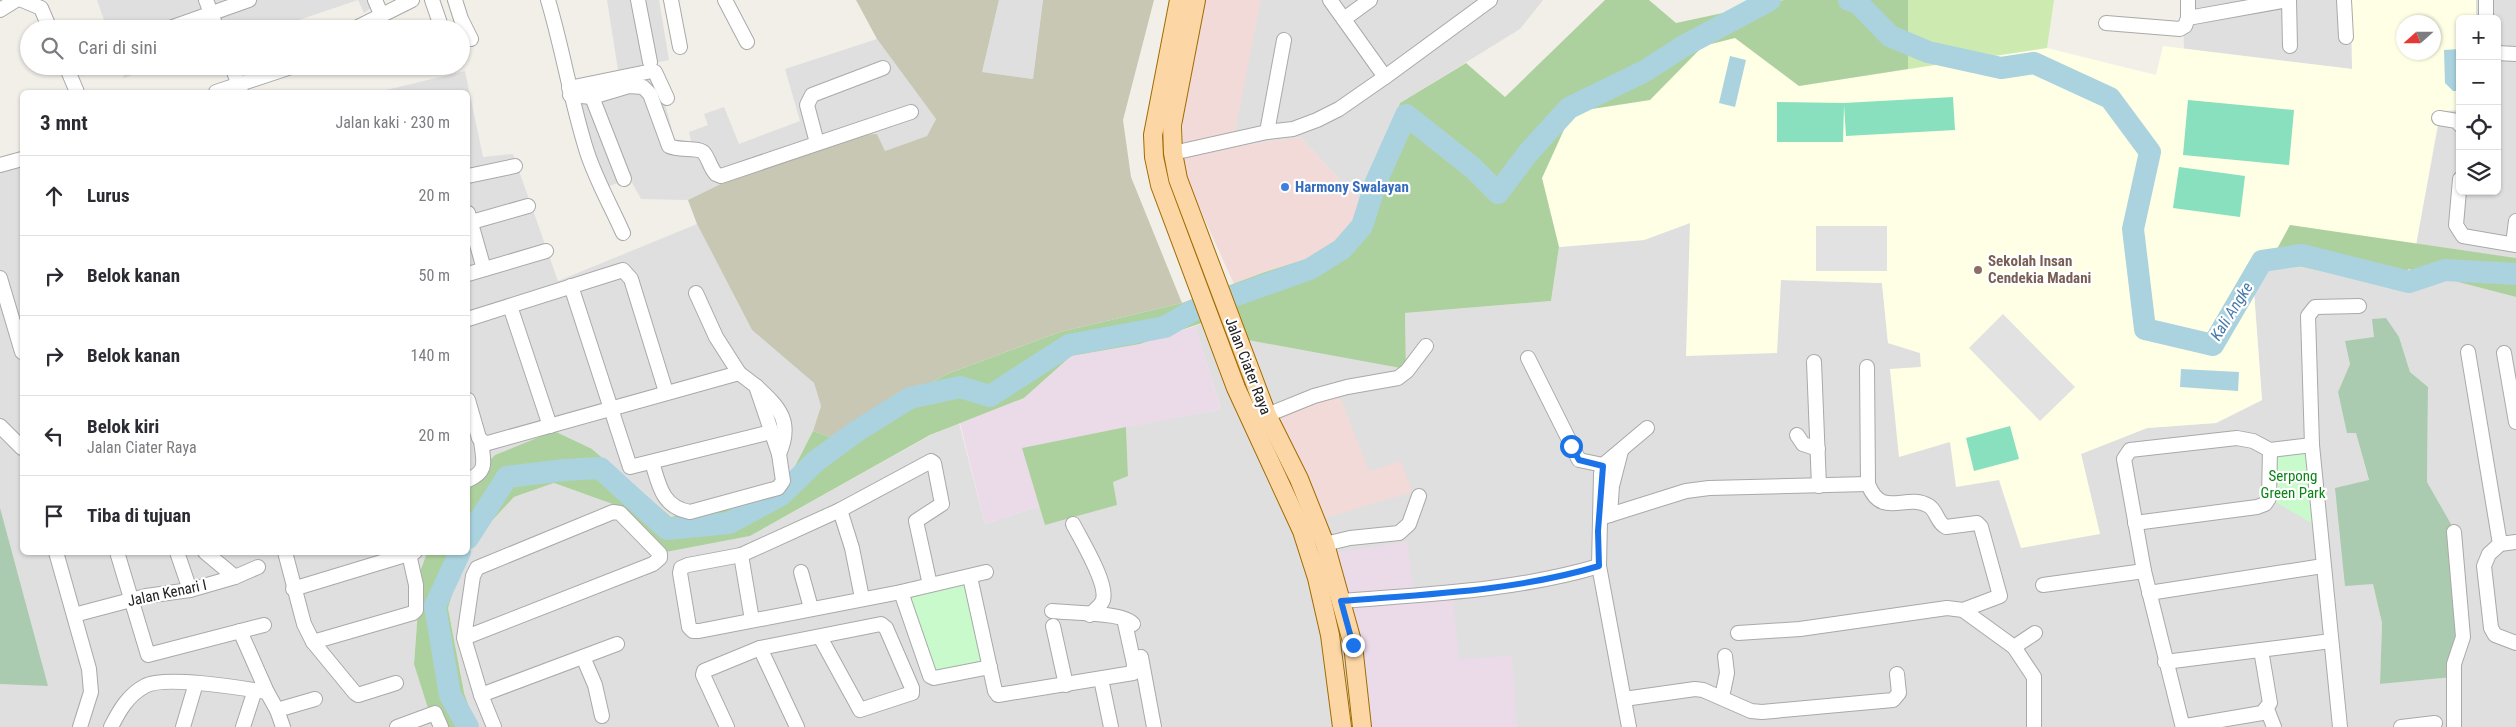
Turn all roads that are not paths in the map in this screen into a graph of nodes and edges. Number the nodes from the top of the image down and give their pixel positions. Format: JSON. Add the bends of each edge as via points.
{"nodes":[{"id":1,"x":16,"y":0,"type":"edge"},
{"id":2,"x":22,"y":0,"type":"edge"},
{"id":3,"x":249,"y":0,"type":"edge"},
{"id":4,"x":375,"y":0,"type":"edge"},
{"id":5,"x":412,"y":0,"type":"edge"},
{"id":6,"x":432,"y":0,"type":"edge"},
{"id":7,"x":455,"y":0,"type":"edge"},
{"id":8,"x":548,"y":0,"type":"edge"},
{"id":9,"x":638,"y":0,"type":"edge"},
{"id":10,"x":671,"y":0,"type":"edge"},
{"id":11,"x":726,"y":0,"type":"edge"},
{"id":12,"x":1179,"y":0,"type":"edge"},
{"id":13,"x":1196,"y":0,"type":"edge"},
{"id":14,"x":1330,"y":0,"type":"edge"},
{"id":15,"x":1370,"y":0,"type":"edge"},
{"id":16,"x":1490,"y":0,"type":"edge"},
{"id":17,"x":2188,"y":0,"type":"edge"},
{"id":18,"x":2289,"y":0,"type":"edge"},
{"id":19,"x":2344,"y":0,"type":"edge"},
{"id":20,"x":2486,"y":0,"type":"edge"},
{"id":21,"x":208,"y":6,"type":"edge"},
{"id":22,"x":0,"y":10,"type":"edge"},
{"id":23,"x":381,"y":14,"type":"junction"},
{"id":24,"x":2486,"y":15,"type":"edge"},
{"id":25,"x":2188,"y":18,"type":"junction"},
{"id":26,"x":1344,"y":19,"type":"junction"},
{"id":27,"x":46,"y":20,"type":"edge"},
{"id":28,"x":183,"y":20,"type":"edge"},
{"id":29,"x":213,"y":20,"type":"edge"},
{"id":30,"x":370,"y":20,"type":"edge"},
{"id":31,"x":439,"y":20,"type":"edge"},
{"id":32,"x":461,"y":20,"type":"edge"},
{"id":33,"x":2106,"y":23,"type":"dead end"},
{"id":34,"x":2346,"y":37,"type":"dead end"},
{"id":35,"x":1284,"y":40,"type":"dead end"},
{"id":36,"x":747,"y":42,"type":"dead end"},
{"id":37,"x":2290,"y":46,"type":"dead end"},
{"id":38,"x":680,"y":48,"type":"dead end"},
{"id":39,"x":2501,"y":53,"type":"edge"},
{"id":40,"x":2516,"y":54,"type":"edge"},
{"id":41,"x":650,"y":62,"type":"dead end"},
{"id":42,"x":883,"y":68,"type":"dead end"},
{"id":43,"x":70,"y":75,"type":"edge"},
{"id":44,"x":235,"y":75,"type":"edge"},
{"id":45,"x":272,"y":75,"type":"edge"},
{"id":46,"x":1385,"y":77,"type":"junction"},
{"id":47,"x":240,"y":88,"type":"edge"},
{"id":48,"x":76,"y":90,"type":"edge"},
{"id":49,"x":569,"y":92,"type":"junction"},
{"id":50,"x":592,"y":97,"type":"junction"},
{"id":51,"x":667,"y":98,"type":"dead end"},
{"id":52,"x":911,"y":112,"type":"dead end"},
{"id":53,"x":2439,"y":118,"type":"dead end"},
{"id":54,"x":2456,"y":121,"type":"edge"},
{"id":55,"x":1267,"y":132,"type":"junction"},
{"id":56,"x":817,"y":143,"type":"junction"},
{"id":57,"x":1172,"y":153,"type":"junction"},
{"id":58,"x":20,"y":160,"type":"edge"},
{"id":59,"x":0,"y":165,"type":"edge"},
{"id":60,"x":515,"y":166,"type":"dead end"},
{"id":61,"x":470,"y":176,"type":"edge"},
{"id":62,"x":624,"y":179,"type":"dead end"},
{"id":63,"x":2459,"y":195,"type":"edge"},
{"id":64,"x":528,"y":206,"type":"dead end"},
{"id":65,"x":470,"y":220,"type":"edge"},
{"id":66,"x":2516,"y":221,"type":"edge"},
{"id":67,"x":470,"y":226,"type":"edge"},
{"id":68,"x":623,"y":233,"type":"dead end"},
{"id":69,"x":2515,"y":245,"type":"edge"},
{"id":70,"x":546,"y":251,"type":"dead end"},
{"id":71,"x":484,"y":269,"type":"junction"},
{"id":72,"x":470,"y":273,"type":"edge"},
{"id":73,"x":0,"y":278,"type":"edge"},
{"id":74,"x":1207,"y":283,"type":"junction"},
{"id":75,"x":571,"y":286,"type":"junction"},
{"id":76,"x":696,"y":293,"type":"dead end"},
{"id":77,"x":510,"y":306,"type":"junction"},
{"id":78,"x":2359,"y":306,"type":"dead end"},
{"id":79,"x":470,"y":318,"type":"edge"},
{"id":80,"x":20,"y":343,"type":"edge"},
{"id":81,"x":1426,"y":346,"type":"dead end"},
{"id":82,"x":2468,"y":352,"type":"dead end"},
{"id":83,"x":2504,"y":353,"type":"dead end"},
{"id":84,"x":1528,"y":358,"type":"dead end"},
{"id":85,"x":1814,"y":362,"type":"dead end"},
{"id":86,"x":1866,"y":368,"type":"dead end"},
{"id":87,"x":739,"y":373,"type":"junction"},
{"id":88,"x":756,"y":386,"type":"junction"},
{"id":89,"x":666,"y":392,"type":"junction"},
{"id":90,"x":470,"y":406,"type":"edge"},
{"id":91,"x":610,"y":408,"type":"junction"},
{"id":92,"x":1266,"y":415,"type":"junction"},
{"id":93,"x":2516,"y":422,"type":"edge"},
{"id":94,"x":0,"y":426,"type":"edge"},
{"id":95,"x":550,"y":426,"type":"junction"},
{"id":96,"x":1647,"y":428,"type":"dead end"},
{"id":97,"x":772,"y":432,"type":"junction"},
{"id":98,"x":1797,"y":435,"type":"dead end"},
{"id":99,"x":481,"y":440,"type":"junction"},
{"id":100,"x":20,"y":446,"type":"edge"},
{"id":101,"x":2312,"y":446,"type":"junction"},
{"id":102,"x":1818,"y":449,"type":"junction"},
{"id":103,"x":2270,"y":450,"type":"junction"},
{"id":104,"x":1621,"y":451,"type":"junction"},
{"id":105,"x":779,"y":454,"type":"junction"},
{"id":106,"x":652,"y":462,"type":"junction"},
{"id":107,"x":1603,"y":466,"type":"junction"},
{"id":108,"x":470,"y":479,"type":"edge"},
{"id":109,"x":1868,"y":484,"type":"junction"},
{"id":110,"x":1819,"y":486,"type":"junction"},
{"id":111,"x":1419,"y":496,"type":"dead end"},
{"id":112,"x":840,"y":510,"type":"junction"},
{"id":113,"x":1605,"y":516,"type":"junction"},
{"id":114,"x":2135,"y":523,"type":"junction"},
{"id":115,"x":1073,"y":524,"type":"dead end"},
{"id":116,"x":2454,"y":532,"type":"dead end"},
{"id":117,"x":2516,"y":542,"type":"edge"},
{"id":118,"x":1325,"y":544,"type":"junction"},
{"id":119,"x":2500,"y":544,"type":"junction"},
{"id":120,"x":57,"y":555,"type":"edge"},
{"id":121,"x":118,"y":555,"type":"edge"},
{"id":122,"x":178,"y":555,"type":"edge"},
{"id":123,"x":208,"y":555,"type":"edge"},
{"id":124,"x":286,"y":555,"type":"edge"},
{"id":125,"x":405,"y":555,"type":"edge"},
{"id":126,"x":412,"y":555,"type":"edge"},
{"id":127,"x":742,"y":555,"type":"junction"},
{"id":128,"x":1599,"y":566,"type":"junction"},
{"id":129,"x":2323,"y":566,"type":"junction"},
{"id":130,"x":258,"y":568,"type":"dead end"},
{"id":131,"x":2144,"y":571,"type":"junction"},
{"id":132,"x":801,"y":572,"type":"dead end"},
{"id":133,"x":986,"y":572,"type":"dead end"},
{"id":134,"x":235,"y":577,"type":"junction"},
{"id":135,"x":970,"y":577,"type":"junction"},
{"id":136,"x":930,"y":585,"type":"junction"},
{"id":137,"x":2044,"y":585,"type":"dead end"},
{"id":138,"x":293,"y":589,"type":"junction"},
{"id":139,"x":190,"y":590,"type":"junction"},
{"id":140,"x":901,"y":592,"type":"junction"},
{"id":141,"x":2149,"y":593,"type":"junction"},
{"id":142,"x":862,"y":598,"type":"junction"},
{"id":143,"x":132,"y":600,"type":"junction"},
{"id":144,"x":1341,"y":601,"type":"junction"},
{"id":145,"x":811,"y":608,"type":"junction"},
{"id":146,"x":1963,"y":610,"type":"junction"},
{"id":147,"x":1052,"y":611,"type":"dead end"},
{"id":148,"x":1090,"y":614,"type":"junction"},
{"id":149,"x":74,"y":615,"type":"junction"},
{"id":150,"x":752,"y":620,"type":"junction"},
{"id":151,"x":1125,"y":623,"type":"dead end"},
{"id":152,"x":264,"y":625,"type":"dead end"},
{"id":153,"x":1053,"y":626,"type":"dead end"},
{"id":154,"x":240,"y":632,"type":"junction"},
{"id":155,"x":1738,"y":632,"type":"dead end"},
{"id":156,"x":2035,"y":633,"type":"dead end"},
{"id":157,"x":820,"y":637,"type":"junction"},
{"id":158,"x":464,"y":638,"type":"junction"},
{"id":159,"x":2331,"y":641,"type":"junction"},
{"id":160,"x":313,"y":642,"type":"junction"},
{"id":161,"x":2516,"y":643,"type":"edge"},
{"id":162,"x":617,"y":644,"type":"dead end"},
{"id":163,"x":2014,"y":647,"type":"junction"},
{"id":164,"x":760,"y":648,"type":"junction"},
{"id":165,"x":2261,"y":650,"type":"junction"},
{"id":166,"x":1725,"y":656,"type":"dead end"},
{"id":167,"x":583,"y":657,"type":"junction"},
{"id":168,"x":2165,"y":662,"type":"junction"},
{"id":169,"x":990,"y":667,"type":"junction"},
{"id":170,"x":1897,"y":674,"type":"dead end"},
{"id":171,"x":1101,"y":679,"type":"junction"},
{"id":172,"x":196,"y":683,"type":"junction"},
{"id":173,"x":396,"y":683,"type":"dead end"},
{"id":174,"x":1066,"y":685,"type":"junction"},
{"id":175,"x":261,"y":691,"type":"junction"},
{"id":176,"x":481,"y":695,"type":"junction"},
{"id":177,"x":1722,"y":697,"type":"junction"},
{"id":178,"x":315,"y":699,"type":"dead end"},
{"id":179,"x":1624,"y":699,"type":"junction"},
{"id":180,"x":2267,"y":709,"type":"junction"},
{"id":181,"x":278,"y":710,"type":"junction"},
{"id":182,"x":602,"y":716,"type":"dead end"},
{"id":183,"x":2435,"y":723,"type":"dead end"},
{"id":184,"x":1339,"y":726,"type":"edge"},
{"id":185,"x":80,"y":727,"type":"edge"},
{"id":186,"x":111,"y":727,"type":"edge"},
{"id":187,"x":183,"y":727,"type":"edge"},
{"id":188,"x":243,"y":727,"type":"edge"},
{"id":189,"x":283,"y":727,"type":"edge"},
{"id":190,"x":397,"y":727,"type":"edge"},
{"id":191,"x":441,"y":727,"type":"edge"},
{"id":192,"x":494,"y":727,"type":"edge"},
{"id":193,"x":727,"y":727,"type":"edge"},
{"id":194,"x":797,"y":727,"type":"edge"},
{"id":195,"x":1111,"y":727,"type":"edge"},
{"id":196,"x":1154,"y":727,"type":"edge"},
{"id":197,"x":1362,"y":727,"type":"edge"},
{"id":198,"x":1629,"y":727,"type":"edge"},
{"id":199,"x":2034,"y":727,"type":"edge"},
{"id":200,"x":2274,"y":727,"type":"edge"},
{"id":201,"x":2340,"y":727,"type":"edge"},
{"id":202,"x":2406,"y":727,"type":"edge"},
{"id":203,"x":2454,"y":727,"type":"edge"}],
"edges":[{"from":1,"to":22,"type":"street"},
{"from":2,"to":27,"type":"street","via":[[41,8]]},
{"from":3,"to":21,"type":"street"},
{"from":4,"to":23,"type":"street"},
{"from":5,"to":23,"type":"street"},
{"from":6,"to":31,"type":"street"},
{"from":7,"to":32,"type":"street"},
{"from":8,"to":49,"type":"street"},
{"from":9,"to":41,"type":"street"},
{"from":10,"to":38,"type":"street"},
{"from":11,"to":36,"type":"street"},
{"from":12,"to":74,"type":"main road","name":"Jalan Ciater Raya","via":[[1155,118],[1154,157],[1160,185]]},
{"from":13,"to":57,"type":"main road","name":"Jalan Ciater Raya","via":[[1172,125]]},
{"from":14,"to":26,"type":"street"},
{"from":15,"to":26,"type":"street"},
{"from":16,"to":46,"type":"street"},
{"from":17,"to":25,"type":"street"},
{"from":18,"to":25,"type":"street"},
{"from":18,"to":37,"type":"street"},
{"from":19,"to":34,"type":"street"},
{"from":20,"to":24,"type":"street"},
{"from":21,"to":28,"type":"street"},
{"from":21,"to":29,"type":"street"},
{"from":23,"to":30,"type":"street"},
{"from":25,"to":33,"type":"street","via":[[2180,29]]},
{"from":26,"to":46,"type":"street"},
{"from":35,"to":55,"type":"street"},
{"from":39,"to":40,"type":"street"},
{"from":42,"to":56,"type":"street","via":[[812,95],[807,106]]},
{"from":43,"to":48,"type":"street"},
{"from":44,"to":47,"type":"street"},
{"from":45,"to":47,"type":"street"},
{"from":46,"to":55,"type":"street","via":[[1317,120],[1293,129]]},
{"from":49,"to":50,"type":"street"},
{"from":49,"to":51,"type":"street","via":[[652,71]]},
{"from":49,"to":68,"type":"street","via":[[588,155]]},
{"from":50,"to":56,"type":"street","via":[[629,86],[643,87],[650,94],[669,146],[677,150],[699,149],[716,174],[721,176]]},
{"from":50,"to":62,"type":"street"},
{"from":52,"to":56,"type":"street"},
{"from":53,"to":54,"type":"street"},
{"from":55,"to":57,"type":"street"},
{"from":57,"to":74,"type":"main road","name":"Jalan Ciater Raya"},
{"from":58,"to":59,"type":"street"},
{"from":60,"to":61,"type":"street"},
{"from":63,"to":69,"type":"street","via":[[2456,225],[2463,236]]},
{"from":64,"to":65,"type":"street"},
{"from":66,"to":69,"type":"street"},
{"from":67,"to":71,"type":"street"},
{"from":70,"to":71,"type":"street"},
{"from":71,"to":72,"type":"street"},
{"from":73,"to":80,"type":"street"},
{"from":74,"to":92,"type":"main road","name":"Jalan Ciater Raya","via":[[1230,322]]},
{"from":74,"to":184,"type":"main road","name":"Jalan Ciater Raya","via":[[1213,326],[1246,413],[1302,532],[1318,578],[1330,635]]},
{"from":75,"to":77,"type":"street"},
{"from":75,"to":89,"type":"street","via":[[623,270],[628,273]]},
{"from":75,"to":91,"type":"street"},
{"from":76,"to":87,"type":"street","via":[[716,337]]},
{"from":77,"to":79,"type":"street"},
{"from":77,"to":95,"type":"street"},
{"from":78,"to":101,"type":"street","via":[[2315,307],[2308,316]]},
{"from":81,"to":92,"type":"street","via":[[1398,378],[1314,396]]},
{"from":82,"to":119,"type":"street"},
{"from":83,"to":93,"type":"street"},
{"from":84,"to":107,"type":"street","via":[[1579,460]]},
{"from":85,"to":102,"type":"street"},
{"from":86,"to":109,"type":"street"},
{"from":87,"to":88,"type":"street"},
{"from":87,"to":89,"type":"street"},
{"from":88,"to":97,"type":"street"},
{"from":88,"to":105,"type":"street","via":[[780,412],[786,428]]},
{"from":89,"to":91,"type":"street"},
{"from":90,"to":99,"type":"street"},
{"from":91,"to":95,"type":"street"},
{"from":91,"to":106,"type":"street","via":[[630,467]]},
{"from":92,"to":118,"type":"main road","name":"Jalan Ciater Raya"},
{"from":94,"to":100,"type":"street"},
{"from":95,"to":99,"type":"street","via":[[488,443]]},
{"from":96,"to":104,"type":"street"},
{"from":97,"to":105,"type":"street"},
{"from":97,"to":106,"type":"street"},
{"from":98,"to":102,"type":"street","via":[[1803,444]]},
{"from":99,"to":108,"type":"street","via":[[483,469]]},
{"from":101,"to":103,"type":"street"},
{"from":101,"to":129,"type":"street"},
{"from":102,"to":110,"type":"street"},
{"from":103,"to":114,"type":"street","via":[[2269,498],[2265,504]]},
{"from":103,"to":114,"type":"street","via":[[2237,438],[2130,450],[2124,459]]},
{"from":104,"to":107,"type":"street"},
{"from":104,"to":113,"type":"street"},
{"from":105,"to":106,"type":"street","via":[[783,481],[778,488],[690,512],[678,510],[668,503]]},
{"from":107,"to":113,"type":"street"},
{"from":109,"to":110,"type":"street"},
{"from":109,"to":146,"type":"street","via":[[1873,497],[1881,502],[1930,506],[1942,526],[1980,524],[2000,596]]},
{"from":110,"to":113,"type":"street","via":[[1686,491]]},
{"from":111,"to":118,"type":"street","via":[[1409,524],[1399,533]]},
{"from":112,"to":127,"type":"street"},
{"from":112,"to":136,"type":"street","via":[[928,461],[933,462],[942,504],[916,521]]},
{"from":112,"to":142,"type":"street"},
{"from":113,"to":128,"type":"street"},
{"from":114,"to":131,"type":"street"},
{"from":115,"to":148,"type":"street","via":[[1104,592],[1101,604]]},
{"from":116,"to":203,"type":"street","via":[[2463,637],[2454,664]]},
{"from":117,"to":119,"type":"street"},
{"from":118,"to":144,"type":"main road","name":"Jalan Ciater Raya"},
{"from":119,"to":161,"type":"street","via":[[2489,554],[2484,566],[2491,628],[2495,635]]},
{"from":120,"to":149,"type":"street"},
{"from":121,"to":143,"type":"street"},
{"from":122,"to":139,"type":"street"},
{"from":123,"to":134,"type":"street"},
{"from":124,"to":138,"type":"street"},
{"from":125,"to":138,"type":"street"},
{"from":126,"to":160,"type":"street","via":[[416,585],[416,610],[413,613]]},
{"from":127,"to":150,"type":"street"},
{"from":127,"to":150,"type":"street","via":[[688,565],[680,573],[689,627],[693,631]]},
{"from":128,"to":144,"type":"street","via":[[1558,578],[1495,588]]},
{"from":128,"to":179,"type":"street"},
{"from":129,"to":141,"type":"street"},
{"from":129,"to":159,"type":"street"},
{"from":130,"to":134,"type":"street","name":"Jalan Kenari I"},
{"from":131,"to":137,"type":"street"},
{"from":131,"to":141,"type":"street"},
{"from":132,"to":145,"type":"street"},
{"from":133,"to":135,"type":"street"},
{"from":134,"to":139,"type":"street","name":"Jalan Kenari I"},
{"from":135,"to":136,"type":"street"},
{"from":135,"to":169,"type":"street"},
{"from":136,"to":140,"type":"street"},
{"from":138,"to":160,"type":"street"},
{"from":139,"to":143,"type":"street","name":"Jalan Kenari I"},
{"from":140,"to":142,"type":"street"},
{"from":140,"to":169,"type":"street","via":[[930,676],[934,678]]},
{"from":141,"to":168,"type":"street"},
{"from":142,"to":145,"type":"street"},
{"from":143,"to":149,"type":"street","name":"Jalan Kenari I"},
{"from":143,"to":154,"type":"street","via":[[148,655]]},
{"from":144,"to":197,"type":"main road","name":"Jalan Ciater Raya","via":[[1353,645]]},
{"from":145,"to":150,"type":"street"},
{"from":146,"to":155,"type":"street","via":[[1934,610],[1800,629]]},
{"from":146,"to":163,"type":"street"},
{"from":147,"to":148,"type":"street"},
{"from":148,"to":196,"type":"street","via":[[1128,619],[1133,624]]},
{"from":149,"to":185,"type":"street","via":[[91,681],[91,692]]},
{"from":151,"to":171,"type":"street","via":[[1135,670],[1131,674]]},
{"from":152,"to":154,"type":"street"},
{"from":153,"to":174,"type":"street"},
{"from":154,"to":175,"type":"street"},
{"from":156,"to":163,"type":"street"},
{"from":157,"to":157,"type":"street","via":[[860,710],[912,693],[884,625]]},
{"from":157,"to":164,"type":"street"},
{"from":158,"to":158,"type":"street","via":[[473,576],[477,568],[485,564],[613,512],[620,513],[660,554],[653,564]]},
{"from":158,"to":176,"type":"street"},
{"from":159,"to":165,"type":"street"},
{"from":159,"to":201,"type":"street"},
{"from":160,"to":173,"type":"street","via":[[358,695]]},
{"from":162,"to":167,"type":"street"},
{"from":163,"to":199,"type":"street","via":[[2034,677]]},
{"from":164,"to":193,"type":"street","via":[[703,673]]},
{"from":164,"to":194,"type":"street"},
{"from":165,"to":168,"type":"street"},
{"from":165,"to":180,"type":"street","via":[[2270,703]]},
{"from":166,"to":177,"type":"street","via":[[1727,673]]},
{"from":167,"to":176,"type":"street"},
{"from":167,"to":182,"type":"street","via":[[595,685]]},
{"from":168,"to":180,"type":"street","via":[[2179,720],[2186,726]]},
{"from":169,"to":174,"type":"street","via":[[998,695]]},
{"from":170,"to":177,"type":"street","via":[[1900,693],[1893,700],[1762,712],[1752,711]]},
{"from":171,"to":174,"type":"street"},
{"from":171,"to":195,"type":"street"},
{"from":172,"to":175,"type":"street"},
{"from":172,"to":186,"type":"street","via":[[155,682],[146,685],[126,701]]},
{"from":172,"to":187,"type":"street"},
{"from":175,"to":181,"type":"street"},
{"from":175,"to":188,"type":"street"},
{"from":176,"to":192,"type":"street"},
{"from":177,"to":179,"type":"street","via":[[1695,689]]},
{"from":178,"to":181,"type":"street"},
{"from":179,"to":198,"type":"street"},
{"from":180,"to":200,"type":"street"},
{"from":181,"to":189,"type":"street"},
{"from":183,"to":202,"type":"street"},
{"from":190,"to":191,"type":"street","via":[[435,713]]}]}
